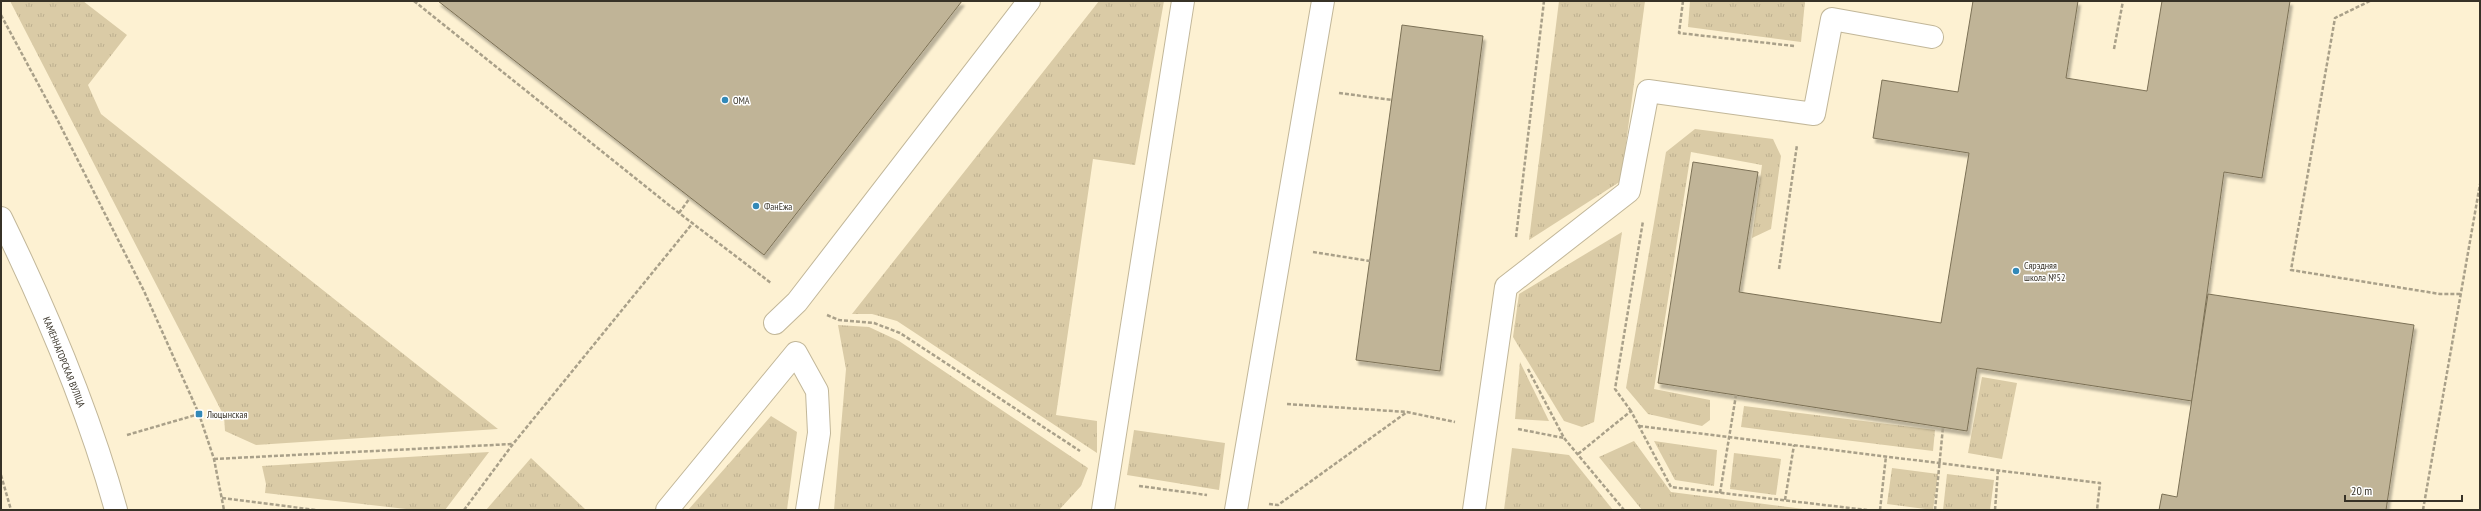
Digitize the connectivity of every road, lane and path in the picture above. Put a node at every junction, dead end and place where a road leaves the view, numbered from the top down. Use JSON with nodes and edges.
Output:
{"nodes":[{"id":1,"x":414,"y":1,"type":"edge"},
{"id":2,"x":1030,"y":1,"type":"edge"},
{"id":3,"x":1183,"y":1,"type":"edge"},
{"id":4,"x":1323,"y":1,"type":"edge"},
{"id":5,"x":1683,"y":1,"type":"edge"},
{"id":6,"x":2123,"y":1,"type":"edge"},
{"id":7,"x":2370,"y":1,"type":"edge"},
{"id":8,"x":1,"y":15,"type":"edge"},
{"id":9,"x":1932,"y":37,"type":"dead end"},
{"id":10,"x":1797,"y":46,"type":"dead end"},
{"id":11,"x":2114,"y":49,"type":"dead end"},
{"id":12,"x":1335,"y":93,"type":"dead end"},
{"id":13,"x":1392,"y":100,"type":"dead end"},
{"id":14,"x":1798,"y":142,"type":"dead end"},
{"id":15,"x":2480,"y":184,"type":"edge"},
{"id":16,"x":690,"y":198,"type":"dead end"},
{"id":17,"x":679,"y":214,"type":"junction"},
{"id":18,"x":1,"y":218,"type":"edge"},
{"id":19,"x":1643,"y":219,"type":"dead end"},
{"id":20,"x":692,"y":224,"type":"junction"},
{"id":21,"x":1307,"y":251,"type":"dead end"},
{"id":22,"x":1370,"y":261,"type":"dead end"},
{"id":23,"x":1779,"y":269,"type":"dead end"},
{"id":24,"x":2461,"y":294,"type":"junction"},
{"id":25,"x":797,"y":302,"type":"junction"},
{"id":26,"x":775,"y":323,"type":"dead end"},
{"id":27,"x":1526,"y":366,"type":"dead end"},
{"id":28,"x":1736,"y":395,"type":"dead end"},
{"id":29,"x":1279,"y":403,"type":"dead end"},
{"id":30,"x":1631,"y":411,"type":"junction"},
{"id":31,"x":199,"y":414,"type":"junction"},
{"id":32,"x":1460,"y":423,"type":"dead end"},
{"id":33,"x":1639,"y":426,"type":"junction"},
{"id":34,"x":1943,"y":427,"type":"dead end"},
{"id":35,"x":1514,"y":428,"type":"dead end"},
{"id":36,"x":1729,"y":437,"type":"junction"},
{"id":37,"x":1564,"y":438,"type":"junction"},
{"id":38,"x":96,"y":444,"type":"junction"},
{"id":39,"x":513,"y":444,"type":"junction"},
{"id":40,"x":1794,"y":445,"type":"junction"},
{"id":41,"x":1084,"y":454,"type":"dead end"},
{"id":42,"x":1578,"y":454,"type":"junction"},
{"id":43,"x":1886,"y":456,"type":"junction"},
{"id":44,"x":214,"y":459,"type":"junction"},
{"id":45,"x":1941,"y":463,"type":"junction"},
{"id":46,"x":1998,"y":470,"type":"junction"},
{"id":47,"x":1,"y":475,"type":"edge"},
{"id":48,"x":1720,"y":493,"type":"junction"},
{"id":49,"x":222,"y":498,"type":"junction"},
{"id":50,"x":1785,"y":500,"type":"junction"},
{"id":51,"x":11,"y":510,"type":"edge"},
{"id":52,"x":116,"y":510,"type":"edge"},
{"id":53,"x":224,"y":510,"type":"edge"},
{"id":54,"x":316,"y":510,"type":"edge"},
{"id":55,"x":464,"y":510,"type":"edge"},
{"id":56,"x":667,"y":510,"type":"edge"},
{"id":57,"x":807,"y":510,"type":"edge"},
{"id":58,"x":1103,"y":510,"type":"edge"},
{"id":59,"x":1236,"y":510,"type":"edge"},
{"id":60,"x":1474,"y":510,"type":"edge"},
{"id":61,"x":1624,"y":510,"type":"edge"},
{"id":62,"x":1866,"y":510,"type":"edge"},
{"id":63,"x":1880,"y":510,"type":"edge"},
{"id":64,"x":1935,"y":510,"type":"edge"},
{"id":65,"x":1995,"y":510,"type":"edge"},
{"id":66,"x":2097,"y":510,"type":"edge"},
{"id":67,"x":2423,"y":510,"type":"edge"}],
"edges":[{"from":1,"to":17,"type":"path"},
{"from":2,"to":25,"type":"main road"},
{"from":3,"to":58,"type":"main road"},
{"from":4,"to":59,"type":"main road"},
{"from":5,"to":10,"type":"path"},
{"from":6,"to":11,"type":"path"},
{"from":7,"to":24,"type":"path"},
{"from":8,"to":31,"type":"path"},
{"from":9,"to":60,"type":"main road"},
{"from":12,"to":13,"type":"path"},
{"from":14,"to":23,"type":"path"},
{"from":15,"to":24,"type":"path"},
{"from":16,"to":17,"type":"path"},
{"from":17,"to":20,"type":"path"},
{"from":18,"to":38,"type":"main road","name":"КАМЕННАГОРСКАЯ ВУЛІЦА"},
{"from":19,"to":30,"type":"path"},
{"from":20,"to":25,"type":"path"},
{"from":20,"to":39,"type":"path"},
{"from":21,"to":22,"type":"path"},
{"from":24,"to":67,"type":"path"},
{"from":25,"to":26,"type":"main road"},
{"from":25,"to":41,"type":"path"},
{"from":27,"to":37,"type":"path"},
{"from":28,"to":36,"type":"path"},
{"from":29,"to":32,"type":"path"},
{"from":30,"to":33,"type":"path"},
{"from":30,"to":42,"type":"path"},
{"from":31,"to":38,"type":"path"},
{"from":31,"to":44,"type":"path"},
{"from":33,"to":36,"type":"path"},
{"from":33,"to":48,"type":"path"},
{"from":34,"to":45,"type":"path"},
{"from":35,"to":37,"type":"path"},
{"from":36,"to":40,"type":"path"},
{"from":36,"to":48,"type":"path"},
{"from":37,"to":42,"type":"path"},
{"from":38,"to":52,"type":"main road","name":"КАМЕННАГОРСКАЯ ВУЛІЦА"},
{"from":39,"to":44,"type":"path"},
{"from":39,"to":55,"type":"path"},
{"from":40,"to":43,"type":"path"},
{"from":40,"to":50,"type":"path"},
{"from":42,"to":61,"type":"path"},
{"from":43,"to":45,"type":"path"},
{"from":43,"to":63,"type":"path"},
{"from":44,"to":49,"type":"path"},
{"from":45,"to":46,"type":"path"},
{"from":45,"to":64,"type":"path"},
{"from":46,"to":65,"type":"path"},
{"from":46,"to":66,"type":"path"},
{"from":47,"to":51,"type":"path"},
{"from":48,"to":50,"type":"path"},
{"from":49,"to":53,"type":"path"},
{"from":49,"to":54,"type":"path"},
{"from":50,"to":62,"type":"path"},
{"from":56,"to":57,"type":"main road"}]}
